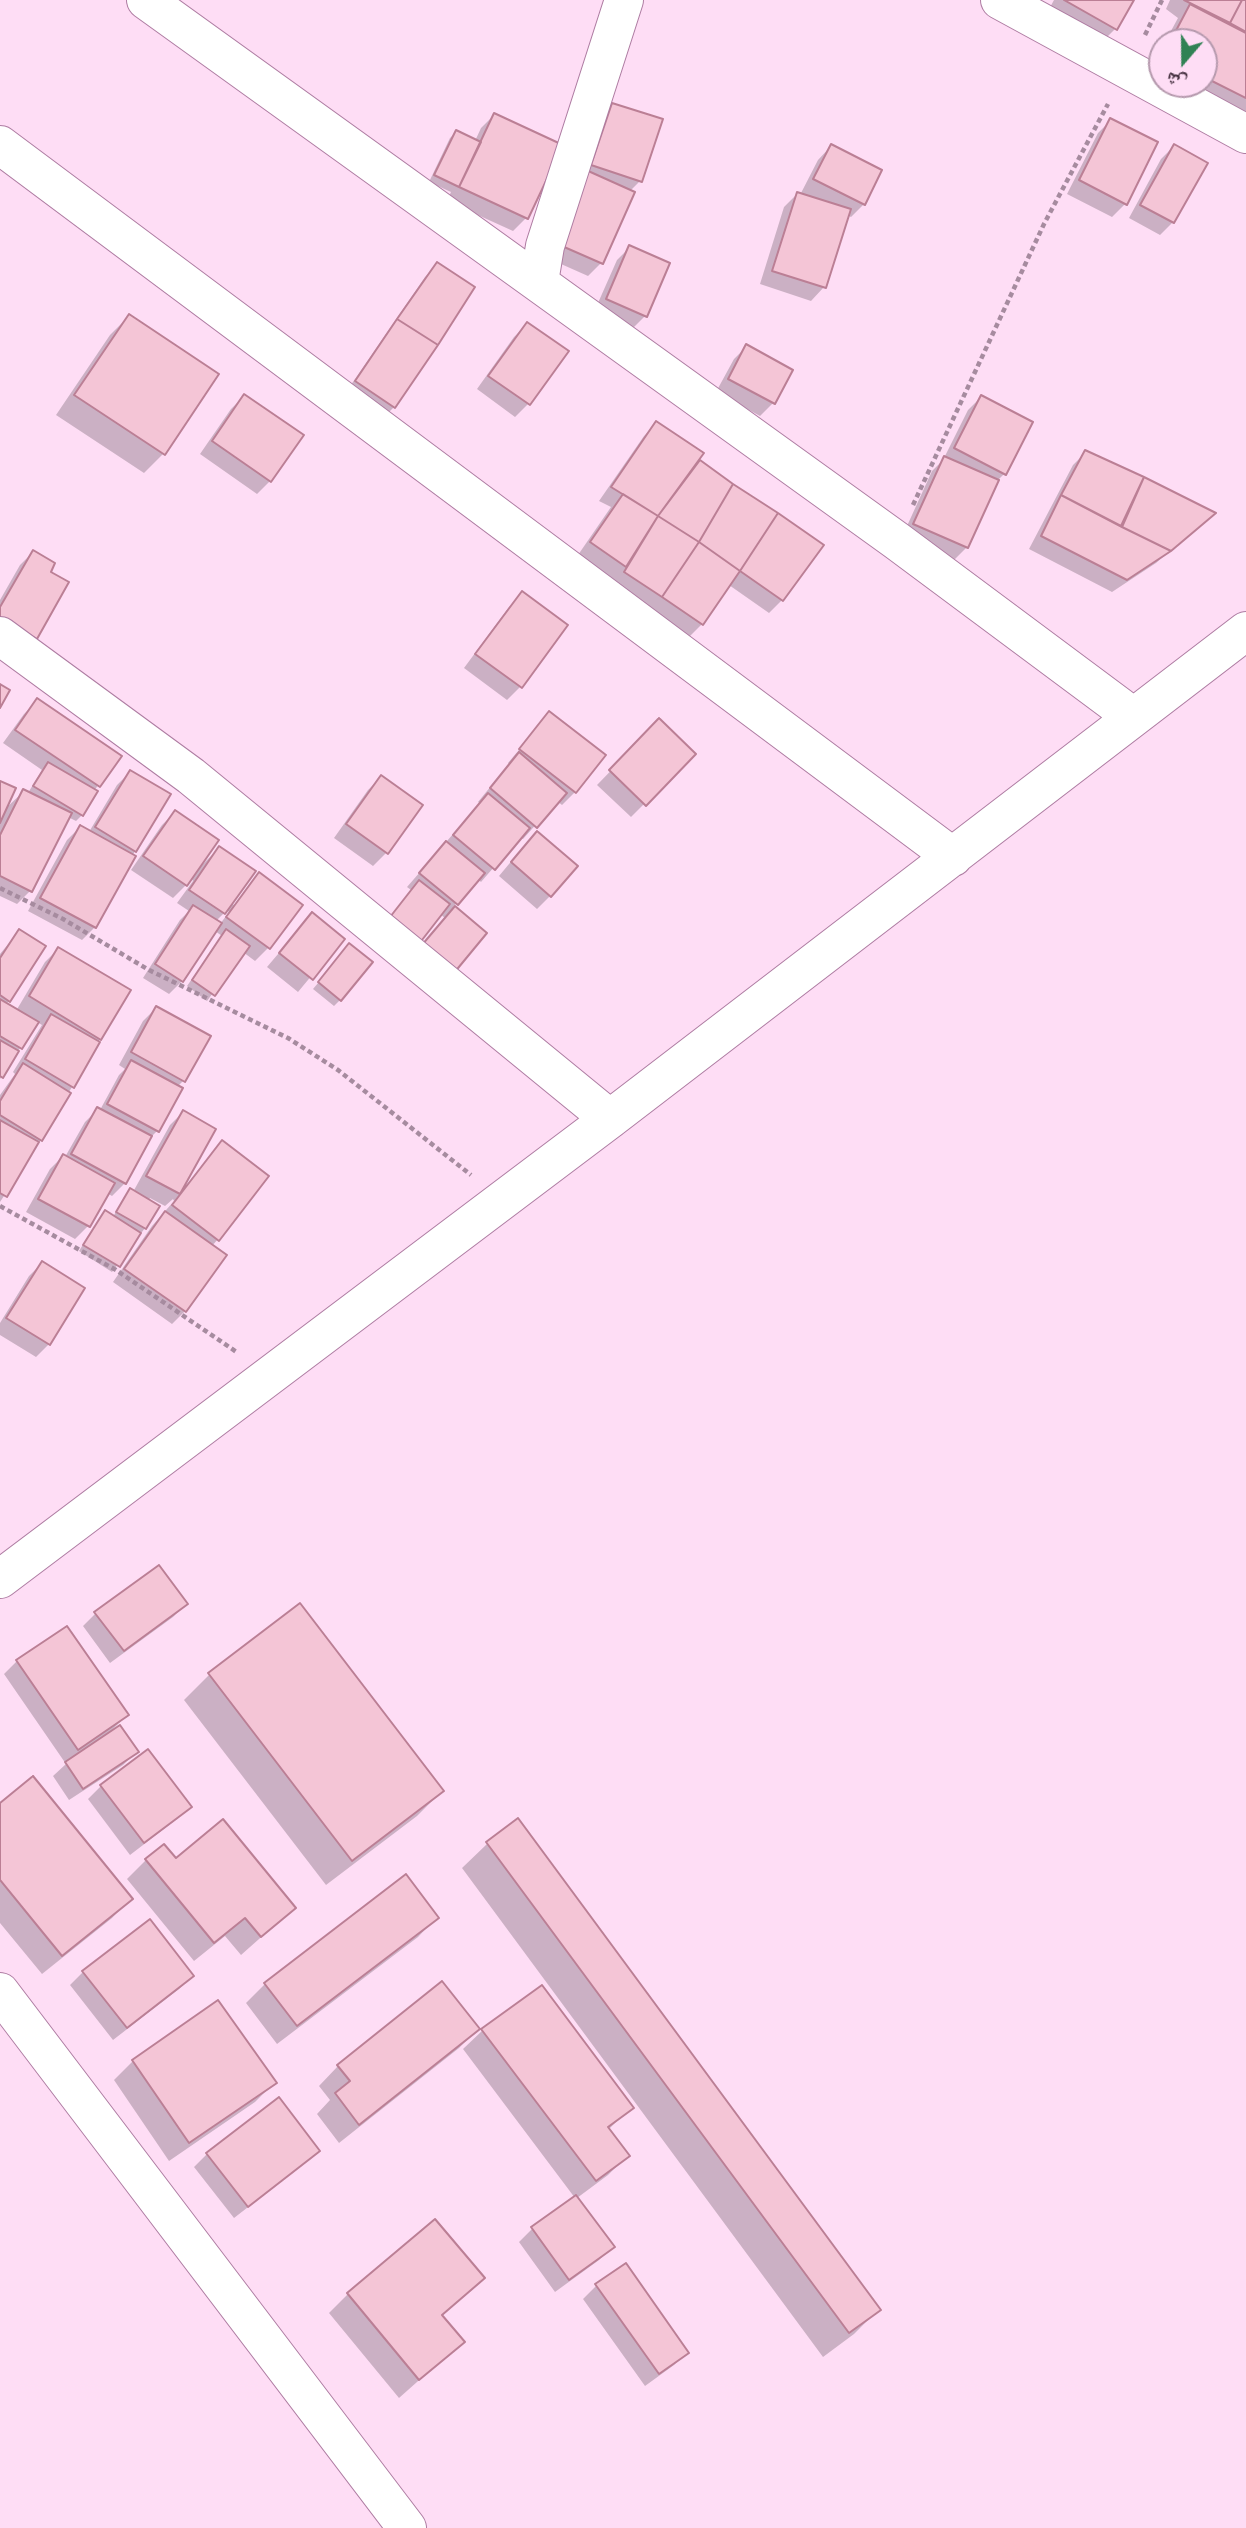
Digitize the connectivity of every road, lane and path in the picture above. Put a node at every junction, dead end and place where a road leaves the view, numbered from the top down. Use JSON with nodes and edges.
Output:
{"nodes":[{"id":1,"x":146,"y":0,"type":"edge"},
{"id":2,"x":624,"y":0,"type":"edge"},
{"id":3,"x":1000,"y":0,"type":"edge"},
{"id":4,"x":1163,"y":0,"type":"edge"},
{"id":5,"x":1128,"y":68,"type":"junction"},
{"id":6,"x":1246,"y":134,"type":"edge"},
{"id":7,"x":0,"y":145,"type":"edge"},
{"id":8,"x":539,"y":282,"type":"junction"},
{"id":9,"x":897,"y":541,"type":"junction"},
{"id":10,"x":1246,"y":631,"type":"edge"},
{"id":11,"x":0,"y":636,"type":"edge"},
{"id":12,"x":1132,"y":716,"type":"junction"},
{"id":13,"x":953,"y":857,"type":"junction"},
{"id":14,"x":0,"y":888,"type":"edge"},
{"id":15,"x":610,"y":1119,"type":"junction"},
{"id":16,"x":502,"y":1200,"type":"junction"},
{"id":17,"x":0,"y":1206,"type":"edge"},
{"id":18,"x":270,"y":1375,"type":"junction"},
{"id":19,"x":0,"y":1579,"type":"edge"},
{"id":20,"x":0,"y":1992,"type":"edge"},
{"id":21,"x":407,"y":2528,"type":"edge"}],
"edges":[{"from":1,"to":8,"type":"street"},
{"from":2,"to":8,"type":"street"},
{"from":3,"to":5,"type":"street"},
{"from":4,"to":5,"type":"path"},
{"from":5,"to":6,"type":"street"},
{"from":5,"to":9,"type":"path"},
{"from":7,"to":13,"type":"street"},
{"from":8,"to":9,"type":"street"},
{"from":9,"to":12,"type":"street"},
{"from":10,"to":12,"type":"street"},
{"from":11,"to":15,"type":"street"},
{"from":12,"to":13,"type":"street"},
{"from":13,"to":15,"type":"street"},
{"from":14,"to":16,"type":"path"},
{"from":15,"to":16,"type":"street"},
{"from":16,"to":18,"type":"street"},
{"from":17,"to":18,"type":"path"},
{"from":18,"to":19,"type":"street"},
{"from":20,"to":21,"type":"street"}]}
